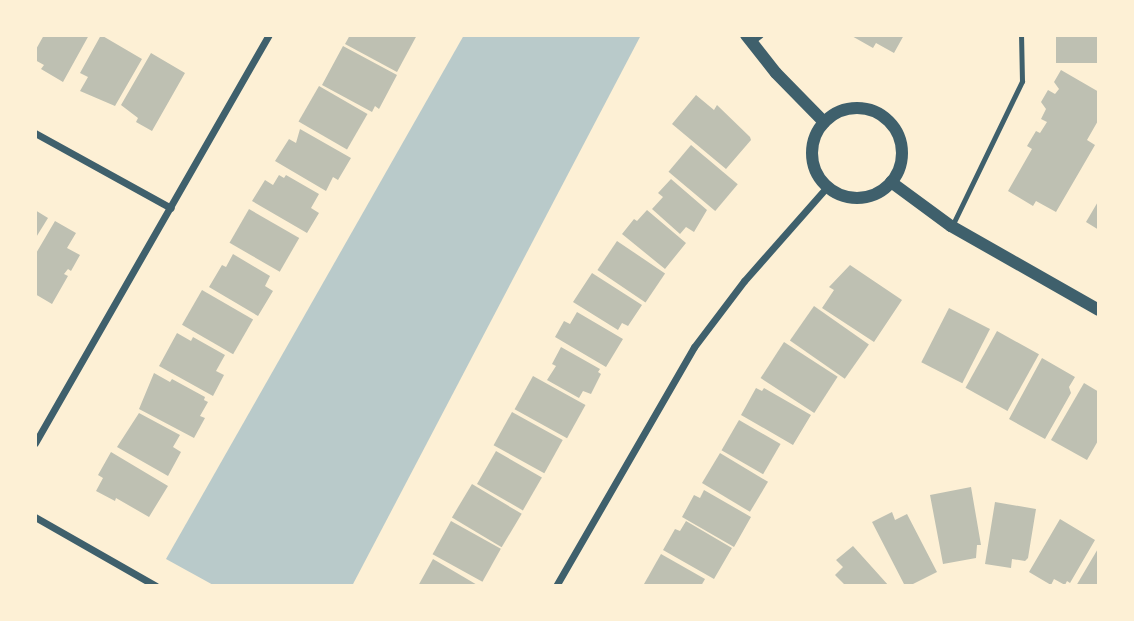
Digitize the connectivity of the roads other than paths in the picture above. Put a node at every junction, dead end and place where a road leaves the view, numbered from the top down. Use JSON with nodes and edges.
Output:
{"nodes":[{"id":1,"x":270,"y":35,"type":"edge"},
{"id":2,"x":1021,"y":35,"type":"edge"},
{"id":3,"x":753,"y":37,"type":"edge"},
{"id":4,"x":824,"y":122,"type":"junction"},
{"id":5,"x":35,"y":133,"type":"edge"},
{"id":6,"x":891,"y":182,"type":"junction"},
{"id":7,"x":827,"y":187,"type":"junction"},
{"id":8,"x":171,"y":208,"type":"junction"},
{"id":9,"x":951,"y":226,"type":"junction"},
{"id":10,"x":1099,"y":310,"type":"edge"},
{"id":11,"x":35,"y":443,"type":"edge"},
{"id":12,"x":35,"y":517,"type":"edge"},
{"id":13,"x":156,"y":586,"type":"edge"},
{"id":14,"x":556,"y":586,"type":"edge"}],
"edges":[{"from":1,"to":8,"type":"street"},
{"from":2,"to":9,"type":"lane"},
{"from":3,"to":4,"type":"street"},
{"from":4,"to":6,"type":"street"},
{"from":4,"to":7,"type":"street"},
{"from":5,"to":8,"type":"street"},
{"from":6,"to":7,"type":"street"},
{"from":6,"to":9,"type":"street"},
{"from":7,"to":14,"type":"street"},
{"from":8,"to":11,"type":"street"},
{"from":9,"to":10,"type":"street"},
{"from":12,"to":13,"type":"street"}]}
